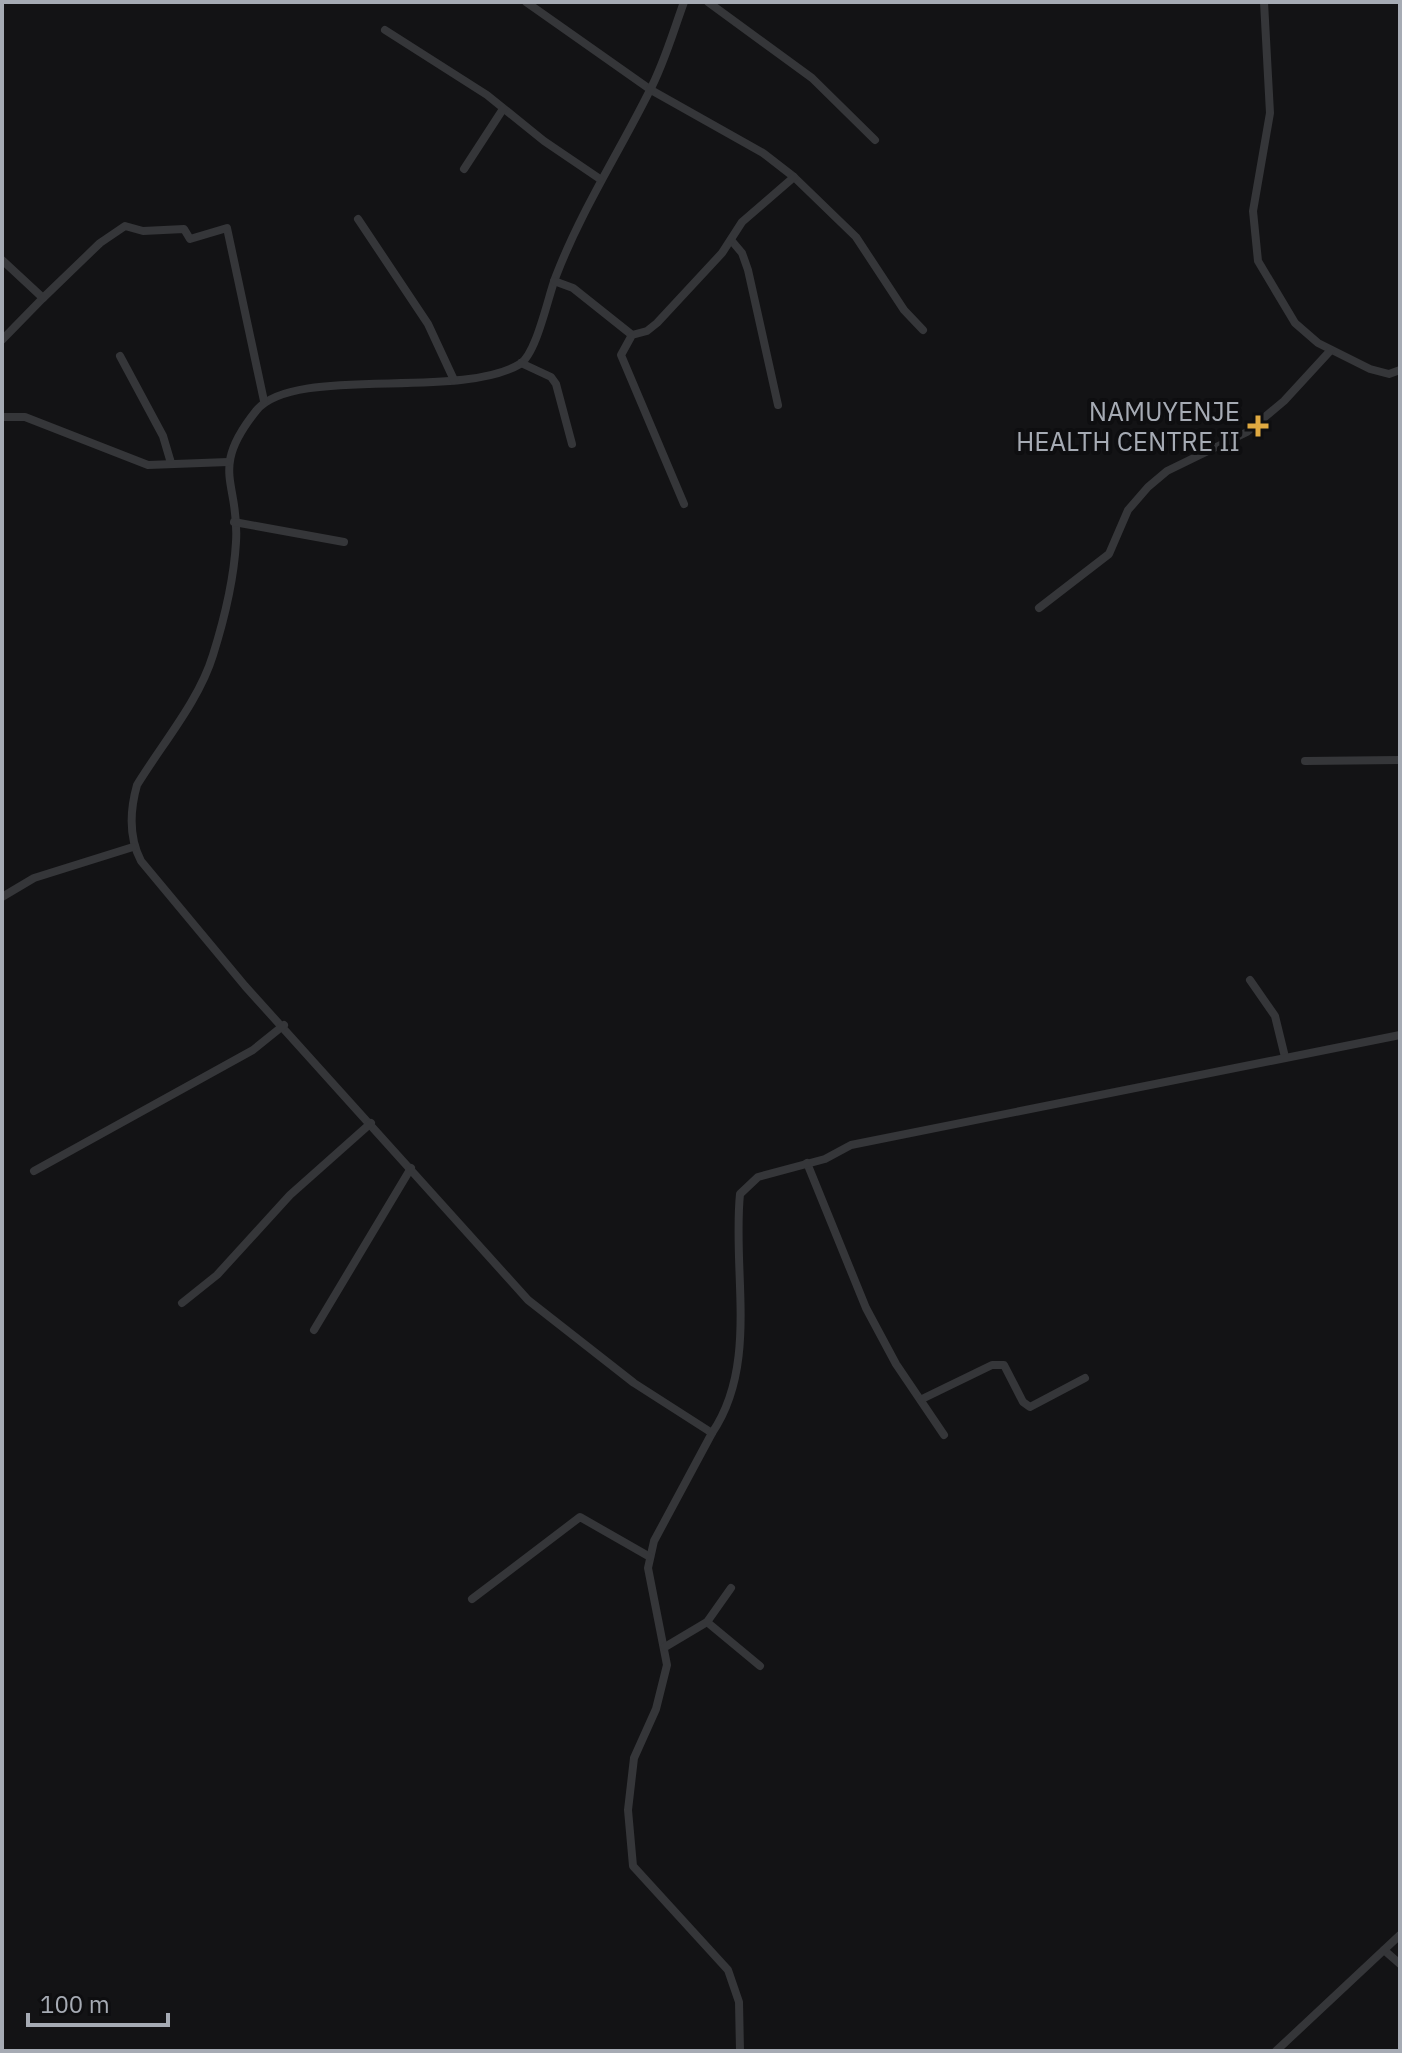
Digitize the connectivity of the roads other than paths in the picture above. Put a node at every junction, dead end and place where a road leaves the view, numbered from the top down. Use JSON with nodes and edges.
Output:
{"nodes":[{"id":1,"x":526,"y":2,"type":"edge"},
{"id":2,"x":684,"y":2,"type":"edge"},
{"id":3,"x":708,"y":2,"type":"edge"},
{"id":4,"x":1264,"y":2,"type":"edge"},
{"id":5,"x":385,"y":30,"type":"dead end"},
{"id":6,"x":651,"y":90,"type":"junction"},
{"id":7,"x":503,"y":109,"type":"junction"},
{"id":8,"x":875,"y":140,"type":"dead end"},
{"id":9,"x":464,"y":169,"type":"dead end"},
{"id":10,"x":794,"y":177,"type":"junction"},
{"id":11,"x":600,"y":179,"type":"junction"},
{"id":12,"x":358,"y":219,"type":"dead end"},
{"id":13,"x":731,"y":240,"type":"junction"},
{"id":14,"x":2,"y":260,"type":"edge"},
{"id":15,"x":554,"y":281,"type":"junction"},
{"id":16,"x":43,"y":298,"type":"junction"},
{"id":17,"x":923,"y":330,"type":"dead end"},
{"id":18,"x":632,"y":335,"type":"junction"},
{"id":19,"x":2,"y":340,"type":"edge"},
{"id":20,"x":1330,"y":351,"type":"junction"},
{"id":21,"x":120,"y":356,"type":"dead end"},
{"id":22,"x":521,"y":363,"type":"junction"},
{"id":23,"x":1400,"y":370,"type":"edge"},
{"id":24,"x":454,"y":380,"type":"junction"},
{"id":25,"x":264,"y":401,"type":"junction"},
{"id":26,"x":778,"y":405,"type":"dead end"},
{"id":27,"x":2,"y":417,"type":"edge"},
{"id":28,"x":572,"y":444,"type":"dead end"},
{"id":29,"x":228,"y":462,"type":"junction"},
{"id":30,"x":171,"y":463,"type":"junction"},
{"id":31,"x":684,"y":504,"type":"dead end"},
{"id":32,"x":234,"y":522,"type":"junction"},
{"id":33,"x":344,"y":542,"type":"dead end"},
{"id":34,"x":1039,"y":608,"type":"dead end"},
{"id":35,"x":1400,"y":760,"type":"edge"},
{"id":36,"x":1305,"y":761,"type":"dead end"},
{"id":37,"x":133,"y":847,"type":"junction"},
{"id":38,"x":2,"y":897,"type":"edge"},
{"id":39,"x":1250,"y":980,"type":"dead end"},
{"id":40,"x":284,"y":1025,"type":"junction"},
{"id":41,"x":1400,"y":1035,"type":"edge"},
{"id":42,"x":1285,"y":1057,"type":"junction"},
{"id":43,"x":371,"y":1123,"type":"junction"},
{"id":44,"x":807,"y":1163,"type":"junction"},
{"id":45,"x":411,"y":1168,"type":"junction"},
{"id":46,"x":34,"y":1171,"type":"dead end"},
{"id":47,"x":182,"y":1303,"type":"dead end"},
{"id":48,"x":314,"y":1330,"type":"dead end"},
{"id":49,"x":1085,"y":1378,"type":"dead end"},
{"id":50,"x":922,"y":1399,"type":"junction"},
{"id":51,"x":712,"y":1433,"type":"junction"},
{"id":52,"x":944,"y":1435,"type":"dead end"},
{"id":53,"x":650,"y":1557,"type":"junction"},
{"id":54,"x":731,"y":1588,"type":"dead end"},
{"id":55,"x":472,"y":1599,"type":"dead end"},
{"id":56,"x":707,"y":1622,"type":"junction"},
{"id":57,"x":665,"y":1647,"type":"junction"},
{"id":58,"x":760,"y":1666,"type":"dead end"},
{"id":59,"x":1400,"y":1935,"type":"edge"},
{"id":60,"x":1384,"y":1950,"type":"junction"},
{"id":61,"x":1400,"y":1964,"type":"edge"},
{"id":62,"x":740,"y":2051,"type":"edge"},
{"id":63,"x":1276,"y":2051,"type":"edge"}],
"edges":[{"from":1,"to":6,"type":"street"},
{"from":2,"to":6,"type":"street"},
{"from":3,"to":8,"type":"street"},
{"from":4,"to":20,"type":"street"},
{"from":5,"to":7,"type":"street"},
{"from":6,"to":10,"type":"street"},
{"from":6,"to":11,"type":"street"},
{"from":7,"to":9,"type":"street"},
{"from":7,"to":11,"type":"street"},
{"from":10,"to":13,"type":"street"},
{"from":10,"to":17,"type":"street"},
{"from":11,"to":15,"type":"street"},
{"from":12,"to":24,"type":"street"},
{"from":13,"to":18,"type":"street"},
{"from":13,"to":26,"type":"street"},
{"from":14,"to":16,"type":"street"},
{"from":15,"to":18,"type":"street"},
{"from":15,"to":22,"type":"street"},
{"from":16,"to":19,"type":"street"},
{"from":16,"to":25,"type":"street"},
{"from":18,"to":31,"type":"street"},
{"from":20,"to":23,"type":"street"},
{"from":20,"to":34,"type":"street"},
{"from":21,"to":30,"type":"street"},
{"from":22,"to":24,"type":"street"},
{"from":22,"to":28,"type":"street"},
{"from":24,"to":25,"type":"street"},
{"from":25,"to":29,"type":"street"},
{"from":27,"to":30,"type":"street"},
{"from":29,"to":30,"type":"street"},
{"from":29,"to":32,"type":"street"},
{"from":32,"to":33,"type":"street"},
{"from":32,"to":37,"type":"street"},
{"from":35,"to":36,"type":"street"},
{"from":37,"to":38,"type":"street"},
{"from":37,"to":40,"type":"street"},
{"from":39,"to":42,"type":"street"},
{"from":40,"to":43,"type":"street"},
{"from":40,"to":46,"type":"street"},
{"from":41,"to":42,"type":"street"},
{"from":42,"to":44,"type":"street"},
{"from":43,"to":45,"type":"street"},
{"from":43,"to":47,"type":"street"},
{"from":44,"to":50,"type":"street"},
{"from":44,"to":51,"type":"street"},
{"from":45,"to":48,"type":"street"},
{"from":45,"to":51,"type":"street"},
{"from":49,"to":50,"type":"street"},
{"from":50,"to":52,"type":"street"},
{"from":51,"to":53,"type":"street"},
{"from":53,"to":55,"type":"street"},
{"from":53,"to":57,"type":"street"},
{"from":54,"to":56,"type":"street"},
{"from":56,"to":57,"type":"street"},
{"from":56,"to":58,"type":"street"},
{"from":57,"to":62,"type":"street"},
{"from":59,"to":60,"type":"street"},
{"from":60,"to":61,"type":"street"},
{"from":60,"to":63,"type":"street"}]}
